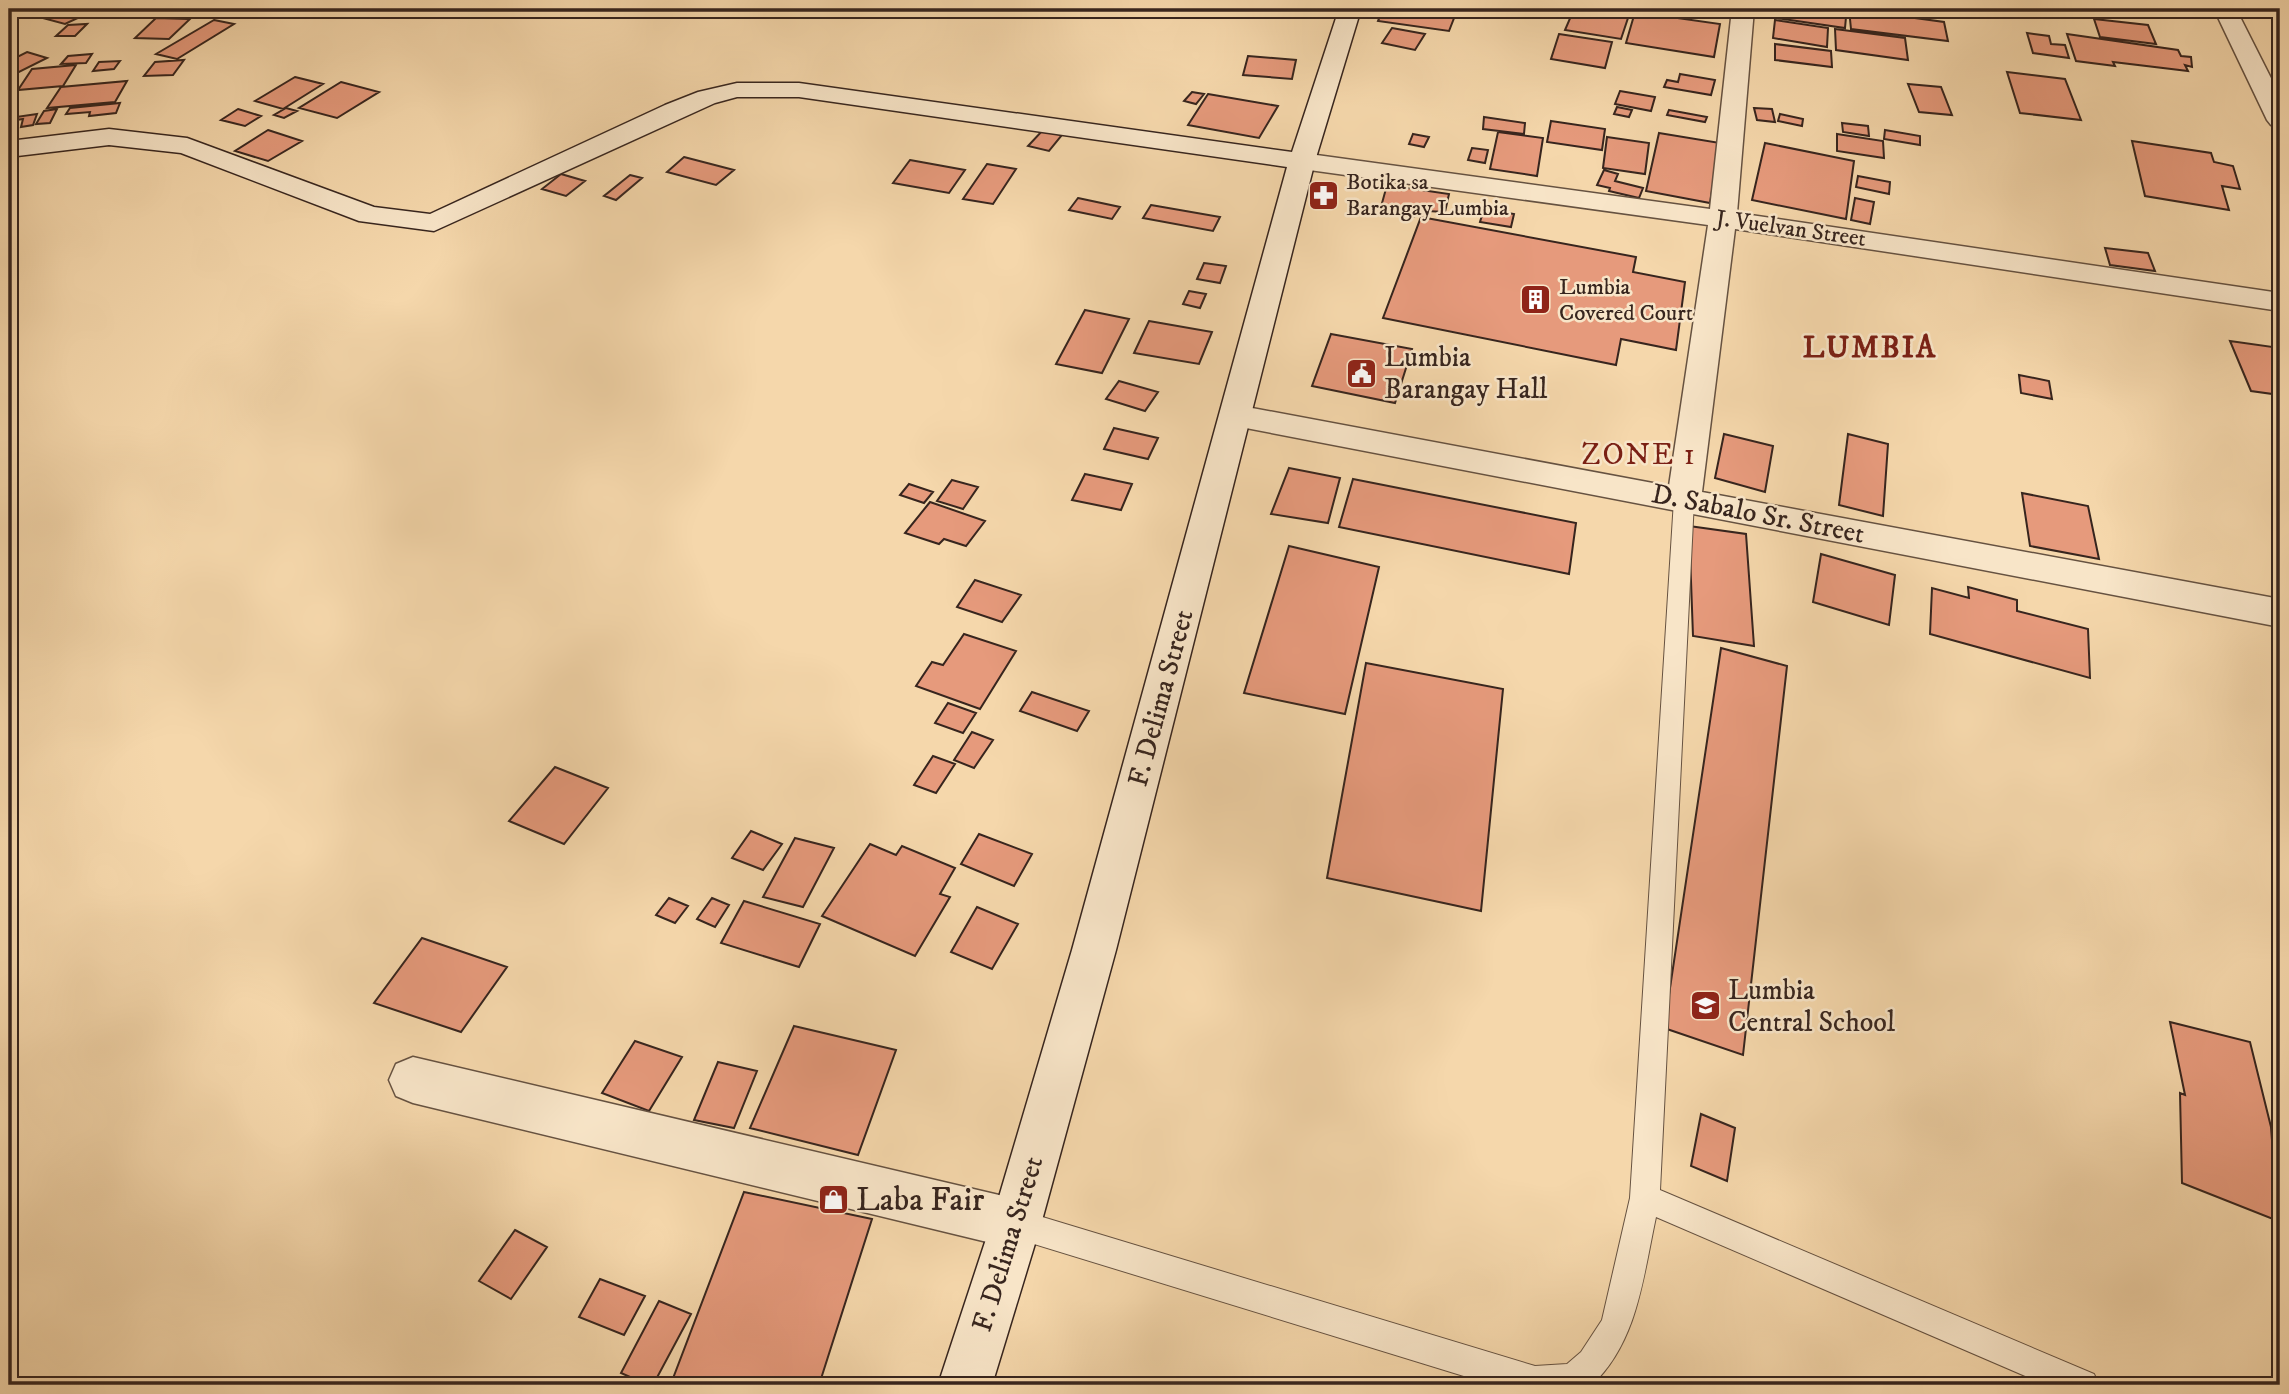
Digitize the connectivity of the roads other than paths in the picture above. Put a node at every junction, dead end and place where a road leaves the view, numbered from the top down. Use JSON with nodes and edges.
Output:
{"nodes":[{"id":1,"x":1350,"y":9,"type":"edge"},
{"id":2,"x":1743,"y":9,"type":"edge"},
{"id":3,"x":2225,"y":9,"type":"edge"},
{"id":4,"x":2280,"y":120,"type":"edge"},
{"id":5,"x":9,"y":149,"type":"edge"},
{"id":6,"x":1302,"y":161,"type":"junction"},
{"id":7,"x":1723,"y":219,"type":"junction"},
{"id":8,"x":2280,"y":302,"type":"edge"},
{"id":9,"x":1236,"y":416,"type":"junction"},
{"id":10,"x":1684,"y":500,"type":"junction"},
{"id":11,"x":2280,"y":613,"type":"edge"},
{"id":12,"x":413,"y":1080,"type":"dead end"},
{"id":13,"x":1644,"y":1198,"type":"junction"},
{"id":14,"x":1016,"y":1224,"type":"junction"},
{"id":15,"x":965,"y":1385,"type":"edge"},
{"id":16,"x":2083,"y":1385,"type":"edge"}],
"edges":[{"from":1,"to":6,"type":"street","name":"F. Delima Street"},
{"from":2,"to":7,"type":"street"},
{"from":3,"to":4,"type":"street"},
{"from":5,"to":6,"type":"street","name":"J. Vuelvan Street"},
{"from":6,"to":7,"type":"street","name":"J. Vuelvan Street"},
{"from":6,"to":9,"type":"street","name":"F. Delima Street"},
{"from":7,"to":8,"type":"street","name":"J. Vuelvan Street"},
{"from":7,"to":10,"type":"street"},
{"from":9,"to":10,"type":"street","name":"D. Sabalo Sr. Street"},
{"from":9,"to":14,"type":"street","name":"F. Delima Street"},
{"from":10,"to":11,"type":"street","name":"D. Sabalo Sr. Street"},
{"from":10,"to":13,"type":"lane"},
{"from":12,"to":14,"type":"street"},
{"from":13,"to":14,"type":"lane"},
{"from":13,"to":16,"type":"lane"},
{"from":14,"to":15,"type":"street","name":"F. Delima Street"}]}
